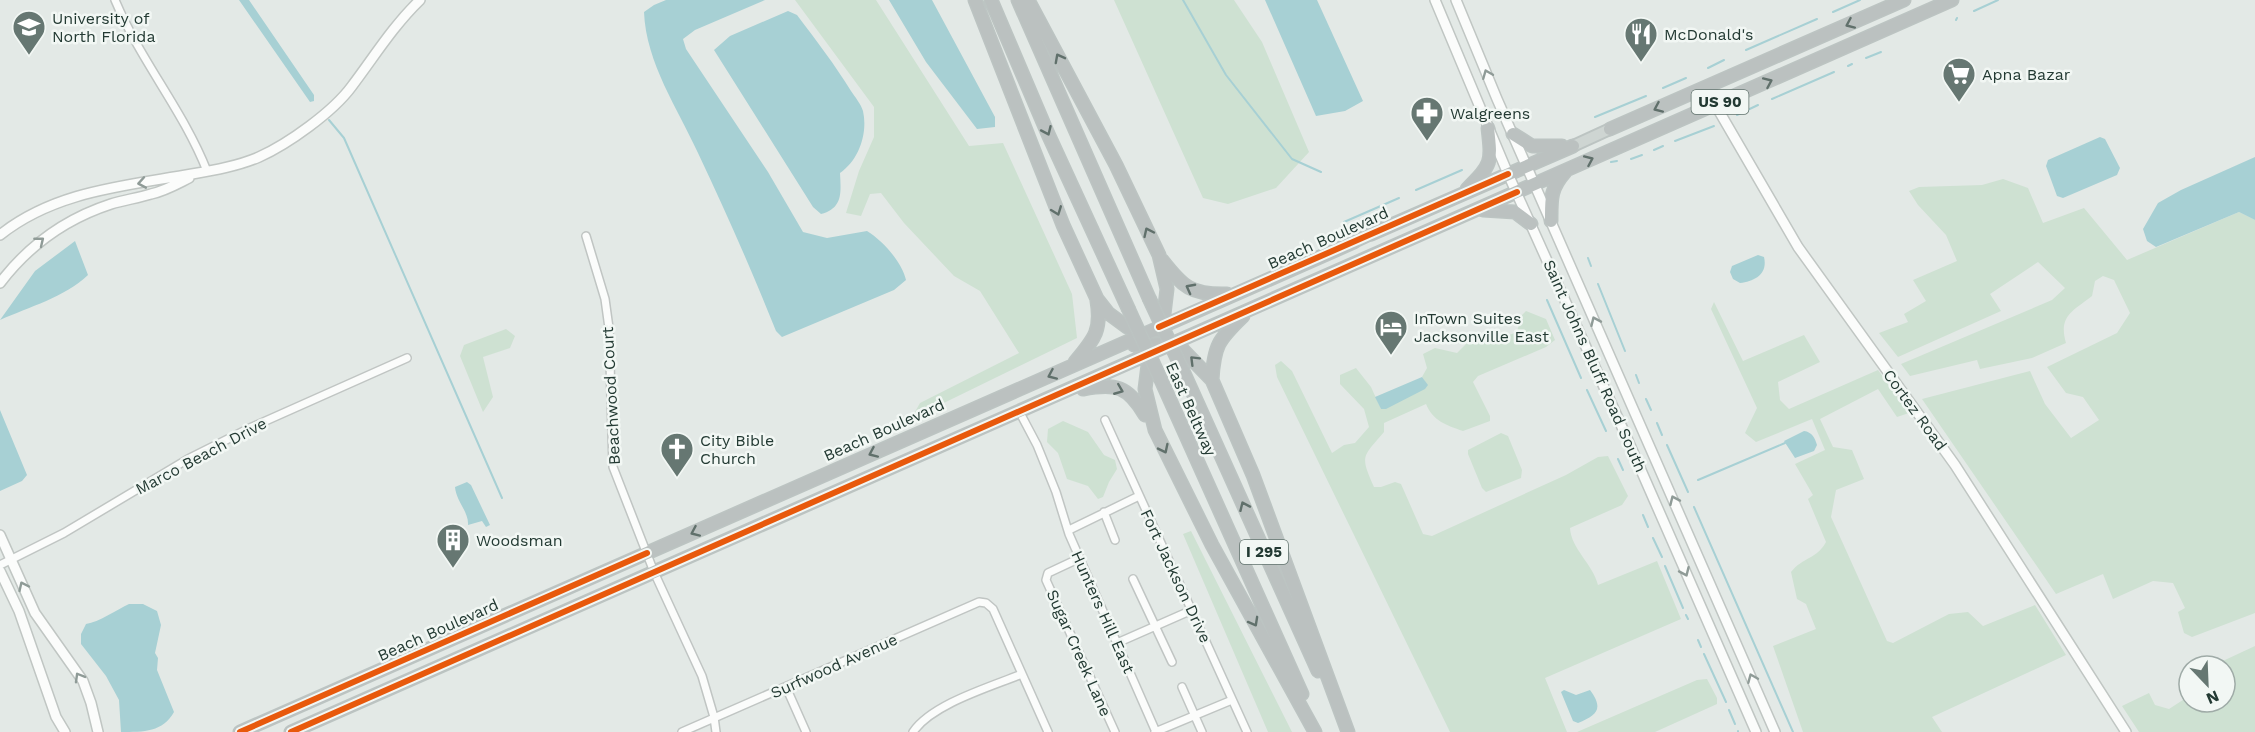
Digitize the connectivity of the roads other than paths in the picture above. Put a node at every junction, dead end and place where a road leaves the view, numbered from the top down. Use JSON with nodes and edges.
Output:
{"nodes":[{"id":1,"x":115,"y":0,"type":"edge"},
{"id":2,"x":420,"y":0,"type":"edge"},
{"id":3,"x":975,"y":0,"type":"edge"},
{"id":4,"x":991,"y":0,"type":"edge"},
{"id":5,"x":1018,"y":0,"type":"edge"},
{"id":6,"x":1028,"y":0,"type":"edge"},
{"id":7,"x":1435,"y":0,"type":"edge"},
{"id":8,"x":1456,"y":0,"type":"edge"},
{"id":9,"x":1904,"y":0,"type":"edge"},
{"id":10,"x":1952,"y":0,"type":"edge"},
{"id":11,"x":1705,"y":87,"type":"junction"},
{"id":12,"x":1715,"y":104,"type":"junction"},
{"id":13,"x":1488,"y":128,"type":"junction"},
{"id":14,"x":1610,"y":129,"type":"joint"},
{"id":15,"x":1514,"y":134,"type":"junction"},
{"id":16,"x":1573,"y":146,"type":"junction"},
{"id":17,"x":1528,"y":166,"type":"junction"},
{"id":18,"x":1569,"y":169,"type":"junction"},
{"id":19,"x":203,"y":172,"type":"junction"},
{"id":20,"x":1508,"y":174,"type":"junction"},
{"id":21,"x":1536,"y":183,"type":"junction"},
{"id":22,"x":1517,"y":192,"type":"junction"},
{"id":23,"x":1462,"y":194,"type":"junction"},
{"id":24,"x":1476,"y":210,"type":"junction"},
{"id":25,"x":1551,"y":221,"type":"junction"},
{"id":26,"x":1531,"y":224,"type":"junction"},
{"id":27,"x":1371,"y":234,"type":"joint"},
{"id":28,"x":0,"y":235,"type":"edge"},
{"id":29,"x":585,"y":236,"type":"dead end"},
{"id":30,"x":1354,"y":242,"type":"joint"},
{"id":31,"x":1159,"y":255,"type":"junction"},
{"id":32,"x":0,"y":283,"type":"edge"},
{"id":33,"x":1234,"y":294,"type":"junction"},
{"id":34,"x":1097,"y":299,"type":"junction"},
{"id":35,"x":1249,"y":310,"type":"junction"},
{"id":36,"x":1156,"y":340,"type":"junction"},
{"id":37,"x":407,"y":358,"type":"dead end"},
{"id":38,"x":1073,"y":365,"type":"junction"},
{"id":39,"x":1212,"y":380,"type":"junction"},
{"id":40,"x":1064,"y":392,"type":"junction"},
{"id":41,"x":1019,"y":411,"type":"junction"},
{"id":42,"x":1105,"y":420,"type":"dead end"},
{"id":43,"x":1155,"y":430,"type":"junction"},
{"id":44,"x":1139,"y":496,"type":"junction"},
{"id":45,"x":1104,"y":512,"type":"junction"},
{"id":46,"x":1069,"y":530,"type":"junction"},
{"id":47,"x":0,"y":535,"type":"edge"},
{"id":48,"x":1115,"y":540,"type":"dead end"},
{"id":49,"x":647,"y":553,"type":"junction"},
{"id":50,"x":1080,"y":558,"type":"junction"},
{"id":51,"x":11,"y":560,"type":"junction"},
{"id":52,"x":0,"y":565,"type":"edge"},
{"id":53,"x":0,"y":571,"type":"edge"},
{"id":54,"x":654,"y":572,"type":"junction"},
{"id":55,"x":1133,"y":579,"type":"dead end"},
{"id":56,"x":1192,"y":610,"type":"junction"},
{"id":57,"x":1155,"y":626,"type":"junction"},
{"id":58,"x":1117,"y":642,"type":"junction"},
{"id":59,"x":1172,"y":662,"type":"dead end"},
{"id":60,"x":1022,"y":674,"type":"junction"},
{"id":61,"x":786,"y":687,"type":"junction"},
{"id":62,"x":1182,"y":687,"type":"dead end"},
{"id":63,"x":1232,"y":700,"type":"junction"},
{"id":64,"x":1195,"y":716,"type":"junction"},
{"id":65,"x":714,"y":717,"type":"junction"},
{"id":66,"x":65,"y":732,"type":"edge"},
{"id":67,"x":98,"y":732,"type":"edge"},
{"id":68,"x":240,"y":732,"type":"edge"},
{"id":69,"x":291,"y":732,"type":"edge"},
{"id":70,"x":682,"y":732,"type":"edge"},
{"id":71,"x":716,"y":732,"type":"edge"},
{"id":72,"x":806,"y":732,"type":"edge"},
{"id":73,"x":913,"y":732,"type":"edge"},
{"id":74,"x":1048,"y":732,"type":"edge"},
{"id":75,"x":1114,"y":732,"type":"edge"},
{"id":76,"x":1156,"y":732,"type":"edge"},
{"id":77,"x":1202,"y":732,"type":"edge"},
{"id":78,"x":1247,"y":732,"type":"edge"},
{"id":79,"x":1317,"y":732,"type":"edge"},
{"id":80,"x":1347,"y":732,"type":"edge"},
{"id":81,"x":1756,"y":732,"type":"edge"},
{"id":82,"x":1775,"y":732,"type":"edge"},
{"id":83,"x":2126,"y":732,"type":"edge"}],
"edges":[{"from":1,"to":19,"type":"street"},
{"from":2,"to":19,"type":"street"},
{"from":3,"to":34,"type":"highway","one_way":true},
{"from":4,"to":79,"type":"highway","name":"East Beltway","number":"I 295","one_way":true,"bridge":true},
{"from":80,"to":5,"type":"highway","name":"East Beltway","number":"I 295","one_way":true,"bridge":true},
{"from":31,"to":6,"type":"highway","one_way":true},
{"from":7,"to":13,"type":"street","name":"Saint Johns Bluff Road South"},
{"from":15,"to":8,"type":"street","name":"Saint Johns Bluff Road South","one_way":true},
{"from":9,"to":11,"type":"highway","name":"Beach Boulevard","number":"US 90","one_way":true},
{"from":12,"to":10,"type":"highway","number":"US 90","one_way":true},
{"from":11,"to":12,"type":"street","name":"Cortez Road"},
{"from":11,"to":14,"type":"highway","name":"Beach Boulevard","number":"US 90","one_way":true},
{"from":18,"to":12,"type":"highway","number":"US 90","one_way":true},
{"from":12,"to":83,"type":"street","name":"Cortez Road"},
{"from":13,"to":20,"type":"street","name":"Saint Johns Bluff Road South"},
{"from":13,"to":23,"type":"highway"},
{"from":14,"to":16,"type":"main road","name":"Beach Boulevard","number":"US 90"},
{"from":15,"to":16,"type":"highway"},
{"from":15,"to":17,"type":"street","name":"Saint Johns Bluff Road South"},
{"from":16,"to":17,"type":"highway","name":"Beach Boulevard","number":"US 90"},
{"from":17,"to":20,"type":"highway","name":"Beach Boulevard","number":"US 90"},
{"from":17,"to":21,"type":"street","name":"Saint Johns Bluff Road South"},
{"from":18,"to":21,"type":"highway","number":"US 90"},
{"from":18,"to":25,"type":"highway"},
{"from":19,"to":28,"type":"street","one_way":true},
{"from":32,"to":19,"type":"street","one_way":true},
{"from":20,"to":22,"type":"street","name":"Saint Johns Bluff Road South"},
{"from":20,"to":23,"type":"highway","name":"Beach Boulevard","number":"US 90"},
{"from":21,"to":22,"type":"highway","number":"US 90"},
{"from":21,"to":25,"type":"street","name":"Saint Johns Bluff Road South"},
{"from":22,"to":24,"type":"highway","number":"US 90"},
{"from":22,"to":26,"type":"street","name":"Saint Johns Bluff Road South"},
{"from":23,"to":27,"type":"highway","name":"Beach Boulevard","number":"US 90"},
{"from":24,"to":26,"type":"highway"},
{"from":24,"to":35,"type":"highway","number":"US 90"},
{"from":82,"to":25,"type":"street","name":"Saint Johns Bluff Road South","one_way":true},
{"from":26,"to":81,"type":"street","name":"Saint Johns Bluff Road South","one_way":true},
{"from":27,"to":30,"type":"main road","name":"Beach Boulevard","number":"US 90"},
{"from":29,"to":49,"type":"street","name":"Beachwood Court"},
{"from":30,"to":33,"type":"highway","name":"Beach Boulevard","number":"US 90"},
{"from":33,"to":31,"type":"highway","one_way":true},
{"from":31,"to":36,"type":"highway"},
{"from":33,"to":36,"type":"highway","name":"Beach Boulevard","number":"US 90"},
{"from":34,"to":36,"type":"highway"},
{"from":34,"to":38,"type":"highway"},
{"from":35,"to":36,"type":"highway","name":"Beach Boulevard","number":"US 90"},
{"from":35,"to":39,"type":"highway"},
{"from":36,"to":38,"type":"highway","name":"Beach Boulevard"},
{"from":39,"to":36,"type":"highway","one_way":true},
{"from":36,"to":40,"type":"highway"},
{"from":36,"to":43,"type":"highway"},
{"from":37,"to":51,"type":"street","name":"Marco Beach Drive"},
{"from":38,"to":49,"type":"highway","name":"Beach Boulevard","one_way":true},
{"from":39,"to":80,"type":"highway"},
{"from":40,"to":41,"type":"highway"},
{"from":40,"to":43,"type":"highway","one_way":true},
{"from":41,"to":46,"type":"street"},
{"from":41,"to":54,"type":"highway"},
{"from":42,"to":44,"type":"street","name":"Fort Jackson Drive"},
{"from":43,"to":79,"type":"highway","one_way":true},
{"from":44,"to":45,"type":"street","name":"Hunters Hill East"},
{"from":44,"to":56,"type":"street","name":"Fort Jackson Drive"},
{"from":45,"to":46,"type":"street","name":"Hunters Hill East"},
{"from":45,"to":48,"type":"street"},
{"from":46,"to":50,"type":"street","name":"Hunters Hill East"},
{"from":47,"to":51,"type":"street"},
{"from":49,"to":54,"type":"street","name":"Beachwood Court"},
{"from":49,"to":68,"type":"highway","name":"Beach Boulevard"},
{"from":50,"to":58,"type":"street","name":"Hunters Hill East"},
{"from":50,"to":75,"type":"street","name":"Sugar Creek Lane"},
{"from":51,"to":52,"type":"street","name":"Marco Beach Drive"},
{"from":67,"to":51,"type":"street","one_way":true},
{"from":53,"to":66,"type":"street"},
{"from":54,"to":65,"type":"street","name":"Beachwood Court"},
{"from":54,"to":69,"type":"highway"},
{"from":55,"to":57,"type":"street"},
{"from":56,"to":57,"type":"street"},
{"from":56,"to":63,"type":"street","name":"Fort Jackson Drive"},
{"from":57,"to":58,"type":"street"},
{"from":57,"to":59,"type":"street"},
{"from":58,"to":76,"type":"street","name":"Hunters Hill East"},
{"from":60,"to":61,"type":"street","name":"Surfwood Avenue"},
{"from":60,"to":73,"type":"street"},
{"from":60,"to":74,"type":"street"},
{"from":61,"to":65,"type":"street","name":"Surfwood Avenue"},
{"from":61,"to":72,"type":"street"},
{"from":62,"to":64,"type":"street"},
{"from":63,"to":64,"type":"street"},
{"from":63,"to":78,"type":"street","name":"Fort Jackson Drive"},
{"from":64,"to":76,"type":"street"},
{"from":64,"to":77,"type":"street"},
{"from":65,"to":70,"type":"street","name":"Surfwood Avenue"},
{"from":65,"to":71,"type":"street","name":"Beachwood Court"}]}
